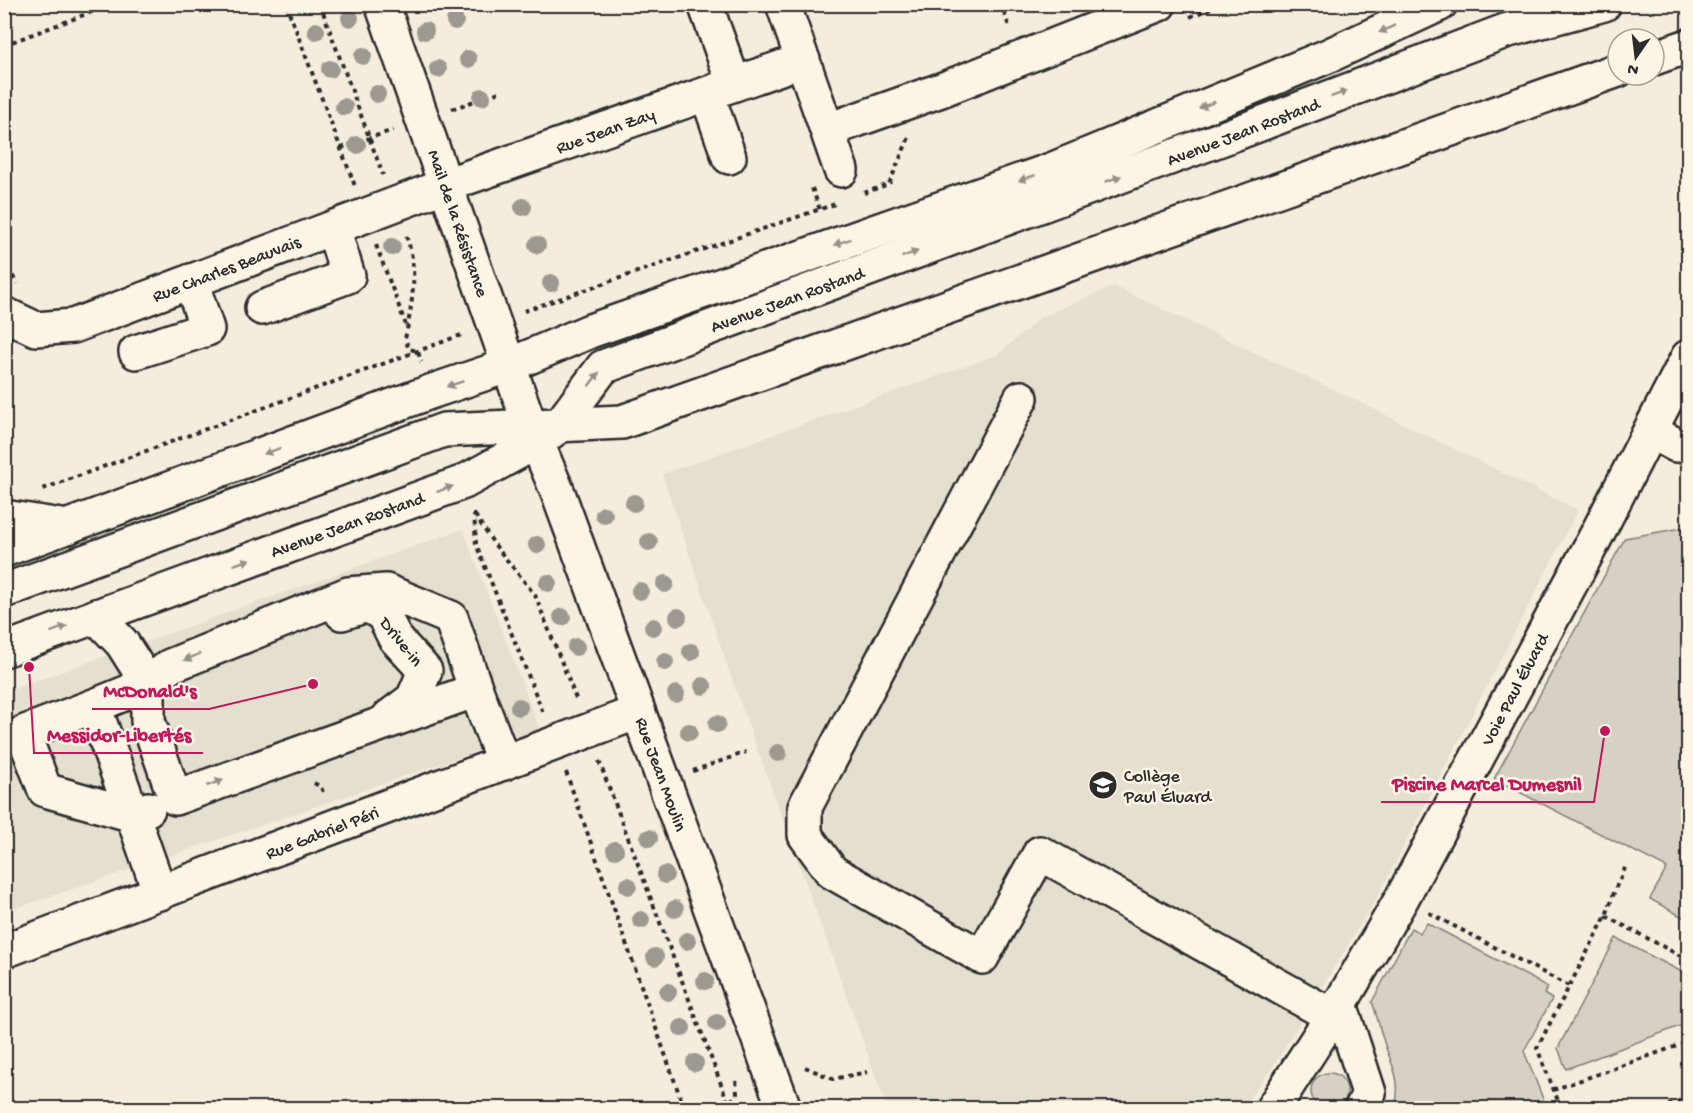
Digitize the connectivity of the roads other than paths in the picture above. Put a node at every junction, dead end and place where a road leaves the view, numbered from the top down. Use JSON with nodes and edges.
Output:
{"nodes":[{"id":1,"x":382,"y":4,"type":"edge"},
{"id":2,"x":705,"y":4,"type":"edge"},
{"id":3,"x":783,"y":4,"type":"edge"},
{"id":4,"x":1160,"y":4,"type":"edge"},
{"id":5,"x":1440,"y":4,"type":"edge"},
{"id":6,"x":1556,"y":4,"type":"edge"},
{"id":7,"x":1604,"y":4,"type":"edge"},
{"id":8,"x":1505,"y":31,"type":"junction"},
{"id":9,"x":1689,"y":46,"type":"edge"},
{"id":10,"x":1666,"y":54,"type":"edge"},
{"id":11,"x":803,"y":60,"type":"junction"},
{"id":12,"x":1606,"y":74,"type":"edge"},
{"id":13,"x":735,"y":84,"type":"junction"},
{"id":14,"x":828,"y":130,"type":"junction"},
{"id":15,"x":729,"y":157,"type":"dead end"},
{"id":16,"x":842,"y":170,"type":"dead end"},
{"id":17,"x":447,"y":184,"type":"junction"},
{"id":18,"x":333,"y":228,"type":"junction"},
{"id":19,"x":191,"y":281,"type":"junction"},
{"id":20,"x":262,"y":308,"type":"dead end"},
{"id":21,"x":4,"y":314,"type":"edge"},
{"id":22,"x":136,"y":352,"type":"dead end"},
{"id":23,"x":1689,"y":357,"type":"edge"},
{"id":24,"x":510,"y":365,"type":"junction"},
{"id":25,"x":1021,"y":398,"type":"dead end"},
{"id":26,"x":543,"y":431,"type":"junction"},
{"id":27,"x":4,"y":517,"type":"edge"},
{"id":28,"x":68,"y":527,"type":"junction"},
{"id":29,"x":4,"y":550,"type":"edge"},
{"id":30,"x":4,"y":591,"type":"edge"},
{"id":31,"x":96,"y":616,"type":"junction"},
{"id":32,"x":238,"y":638,"type":"junction"},
{"id":33,"x":4,"y":650,"type":"edge"},
{"id":34,"x":148,"y":684,"type":"junction"},
{"id":35,"x":476,"y":690,"type":"junction"},
{"id":36,"x":94,"y":706,"type":"junction"},
{"id":37,"x":638,"y":712,"type":"junction"},
{"id":38,"x":378,"y":725,"type":"junction"},
{"id":39,"x":14,"y":735,"type":"edge"},
{"id":40,"x":504,"y":763,"type":"junction"},
{"id":41,"x":175,"y":798,"type":"junction"},
{"id":42,"x":133,"y":815,"type":"junction"},
{"id":43,"x":160,"y":892,"type":"junction"},
{"id":44,"x":4,"y":951,"type":"edge"},
{"id":45,"x":1336,"y":1010,"type":"junction"},
{"id":46,"x":1280,"y":1106,"type":"edge"},
{"id":47,"x":784,"y":1108,"type":"edge"},
{"id":48,"x":1362,"y":1108,"type":"edge"}],
"edges":[{"from":1,"to":17,"type":"street","name":"Mail de la Résistance"},
{"from":2,"to":13,"type":"street"},
{"from":3,"to":11,"type":"street"},
{"from":4,"to":14,"type":"street"},
{"from":5,"to":24,"type":"street","name":"Avenue Jean Rostand","one_way":true},
{"from":6,"to":8,"type":"street"},
{"from":7,"to":8,"type":"street","name":"Avenue Jean Rostand"},
{"from":26,"to":8,"type":"street","name":"Avenue Jean Rostand","one_way":true},
{"from":9,"to":10,"type":"street"},
{"from":11,"to":13,"type":"street","name":"Rue Jean Zay"},
{"from":11,"to":14,"type":"street"},
{"from":12,"to":26,"type":"street"},
{"from":13,"to":15,"type":"street"},
{"from":13,"to":17,"type":"street","name":"Rue Jean Zay"},
{"from":14,"to":16,"type":"street"},
{"from":17,"to":18,"type":"street","name":"Rue Charles Beauvais"},
{"from":17,"to":24,"type":"street","name":"Mail de la Résistance"},
{"from":18,"to":19,"type":"street","name":"Rue Charles Beauvais"},
{"from":18,"to":20,"type":"street"},
{"from":19,"to":21,"type":"street","name":"Rue Charles Beauvais"},
{"from":19,"to":22,"type":"street"},
{"from":23,"to":45,"type":"street","name":"Voie Paul Éluard"},
{"from":24,"to":26,"type":"street","name":"Mail de la Résistance"},
{"from":24,"to":28,"type":"street","name":"Avenue Jean Rostand","one_way":true},
{"from":25,"to":45,"type":"street"},
{"from":26,"to":30,"type":"street"},
{"from":31,"to":26,"type":"street","name":"Avenue Jean Rostand","one_way":true},
{"from":26,"to":37,"type":"street","name":"Rue Jean Moulin"},
{"from":27,"to":28,"type":"street"},
{"from":28,"to":29,"type":"street","name":"Avenue Jean Rostand"},
{"from":33,"to":31,"type":"street","name":"Avenue Jean Rostand","one_way":true},
{"from":31,"to":34,"type":"street"},
{"from":32,"to":34,"type":"street","one_way":true},
{"from":32,"to":35,"type":"street"},
{"from":32,"to":38,"type":"street","name":"Drive-in"},
{"from":34,"to":36,"type":"street"},
{"from":34,"to":41,"type":"street"},
{"from":35,"to":38,"type":"street"},
{"from":35,"to":40,"type":"street"},
{"from":36,"to":39,"type":"street"},
{"from":36,"to":42,"type":"street"},
{"from":37,"to":40,"type":"street","name":"Rue Gabriel Péri"},
{"from":37,"to":47,"type":"street","name":"Rue Jean Moulin"},
{"from":41,"to":38,"type":"street","one_way":true},
{"from":39,"to":42,"type":"street"},
{"from":40,"to":43,"type":"street","name":"Rue Gabriel Péri"},
{"from":41,"to":42,"type":"street"},
{"from":42,"to":43,"type":"street"},
{"from":43,"to":44,"type":"street","name":"Rue Gabriel Péri"},
{"from":45,"to":46,"type":"street","name":"Voie Paul Éluard"},
{"from":45,"to":48,"type":"street"}]}
